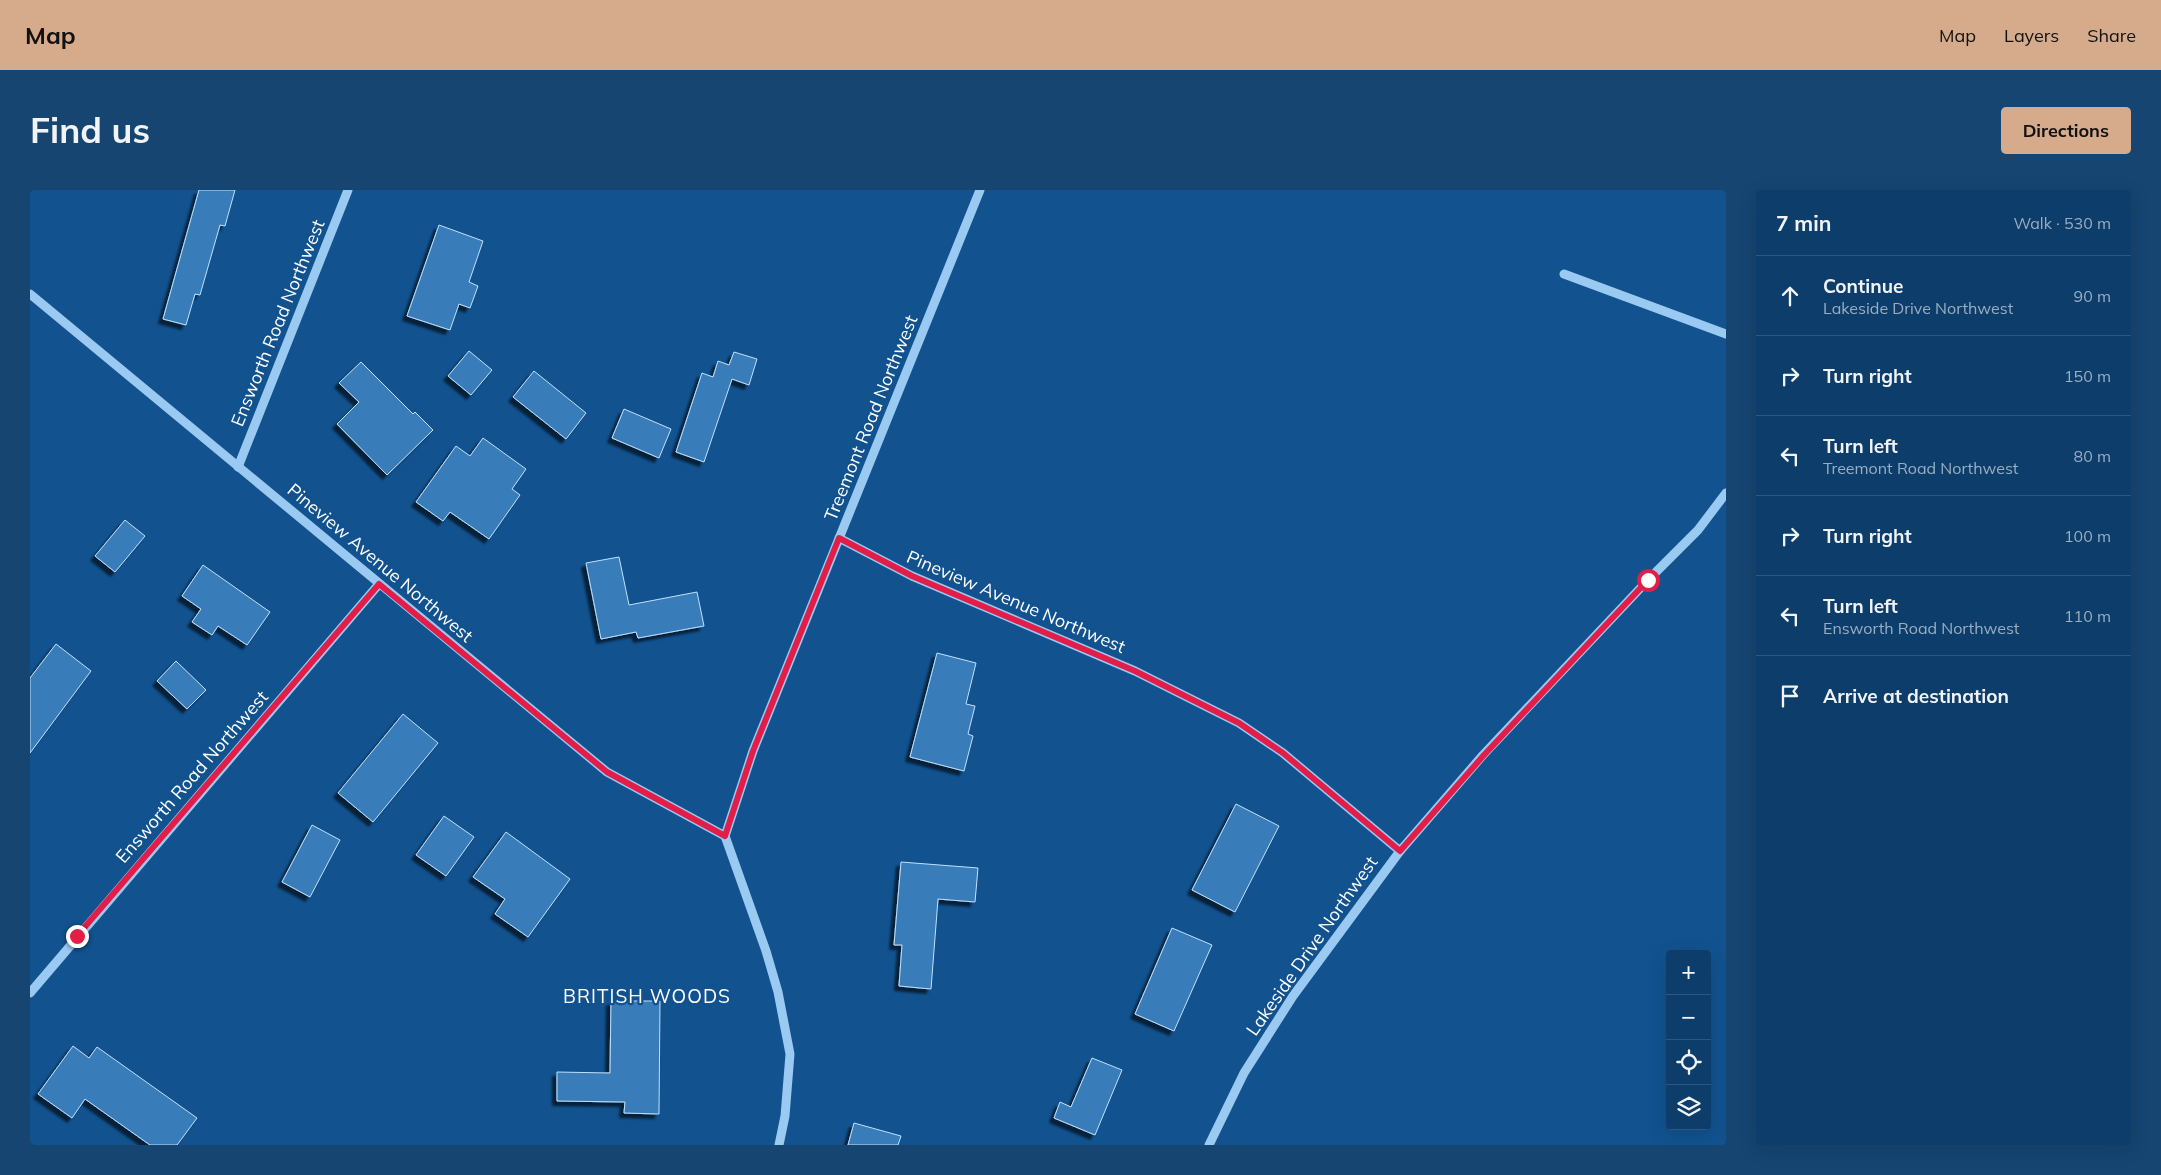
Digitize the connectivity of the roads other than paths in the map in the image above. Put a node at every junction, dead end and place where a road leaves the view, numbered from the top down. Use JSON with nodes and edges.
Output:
{"nodes":[{"id":1,"x":348,"y":190,"type":"edge"},
{"id":2,"x":980,"y":190,"type":"edge"},
{"id":3,"x":1564,"y":274,"type":"dead end"},
{"id":4,"x":30,"y":294,"type":"edge"},
{"id":5,"x":1726,"y":334,"type":"edge"},
{"id":6,"x":238,"y":467,"type":"junction"},
{"id":7,"x":1726,"y":493,"type":"edge"},
{"id":8,"x":839,"y":538,"type":"junction"},
{"id":9,"x":379,"y":584,"type":"junction"},
{"id":10,"x":725,"y":836,"type":"junction"},
{"id":11,"x":1400,"y":851,"type":"junction"},
{"id":12,"x":30,"y":993,"type":"edge"},
{"id":13,"x":779,"y":1145,"type":"edge"},
{"id":14,"x":1208,"y":1145,"type":"edge"}],
"edges":[{"from":1,"to":6,"type":"street","name":"Ensworth Road Northwest"},
{"from":2,"to":8,"type":"street","name":"Treemont Road Northwest"},
{"from":3,"to":5,"type":"street"},
{"from":4,"to":6,"type":"street","name":"Pineview Avenue Northwest"},
{"from":6,"to":9,"type":"street","name":"Pineview Avenue Northwest"},
{"from":7,"to":11,"type":"street","name":"Lakeside Drive Northwest"},
{"from":8,"to":10,"type":"street","name":"Treemont Road Northwest"},
{"from":8,"to":11,"type":"street","name":"Pineview Avenue Northwest"},
{"from":9,"to":10,"type":"street","name":"Pineview Avenue Northwest"},
{"from":9,"to":12,"type":"street","name":"Ensworth Road Northwest"},
{"from":10,"to":13,"type":"street"},
{"from":11,"to":14,"type":"street","name":"Lakeside Drive Northwest"}]}
